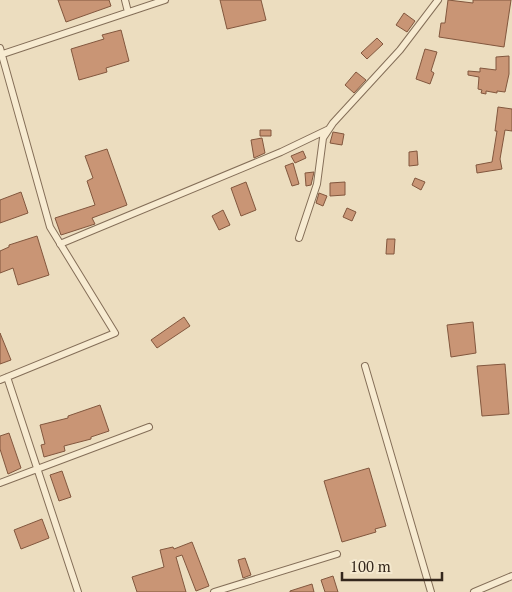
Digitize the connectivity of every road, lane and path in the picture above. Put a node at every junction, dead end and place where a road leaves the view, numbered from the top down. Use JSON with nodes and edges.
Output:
{"nodes":[{"id":1,"x":125,"y":0,"type":"edge"},
{"id":2,"x":165,"y":0,"type":"edge"},
{"id":3,"x":438,"y":0,"type":"edge"},
{"id":4,"x":128,"y":12,"type":"junction"},
{"id":5,"x":1,"y":53,"type":"edge"},
{"id":6,"x":329,"y":129,"type":"junction"},
{"id":7,"x":299,"y":238,"type":"dead end"},
{"id":8,"x":60,"y":244,"type":"junction"},
{"id":9,"x":365,"y":366,"type":"dead end"},
{"id":10,"x":7,"y":377,"type":"junction"},
{"id":11,"x":0,"y":380,"type":"edge"},
{"id":12,"x":148,"y":427,"type":"dead end"},
{"id":13,"x":38,"y":469,"type":"junction"},
{"id":14,"x":0,"y":483,"type":"edge"},
{"id":15,"x":336,"y":554,"type":"dead end"},
{"id":16,"x":512,"y":576,"type":"edge"},
{"id":17,"x":78,"y":592,"type":"edge"},
{"id":18,"x":214,"y":592,"type":"edge"},
{"id":19,"x":431,"y":592,"type":"edge"},
{"id":20,"x":474,"y":592,"type":"edge"}],
"edges":[{"from":1,"to":4,"type":"street"},
{"from":2,"to":4,"type":"street"},
{"from":3,"to":6,"type":"street"},
{"from":4,"to":5,"type":"street"},
{"from":5,"to":8,"type":"street"},
{"from":6,"to":7,"type":"street"},
{"from":6,"to":8,"type":"street"},
{"from":8,"to":10,"type":"street"},
{"from":9,"to":19,"type":"street"},
{"from":10,"to":11,"type":"street"},
{"from":10,"to":13,"type":"street"},
{"from":12,"to":13,"type":"street"},
{"from":13,"to":14,"type":"street"},
{"from":13,"to":17,"type":"street"},
{"from":15,"to":18,"type":"street"},
{"from":16,"to":20,"type":"street"}]}
